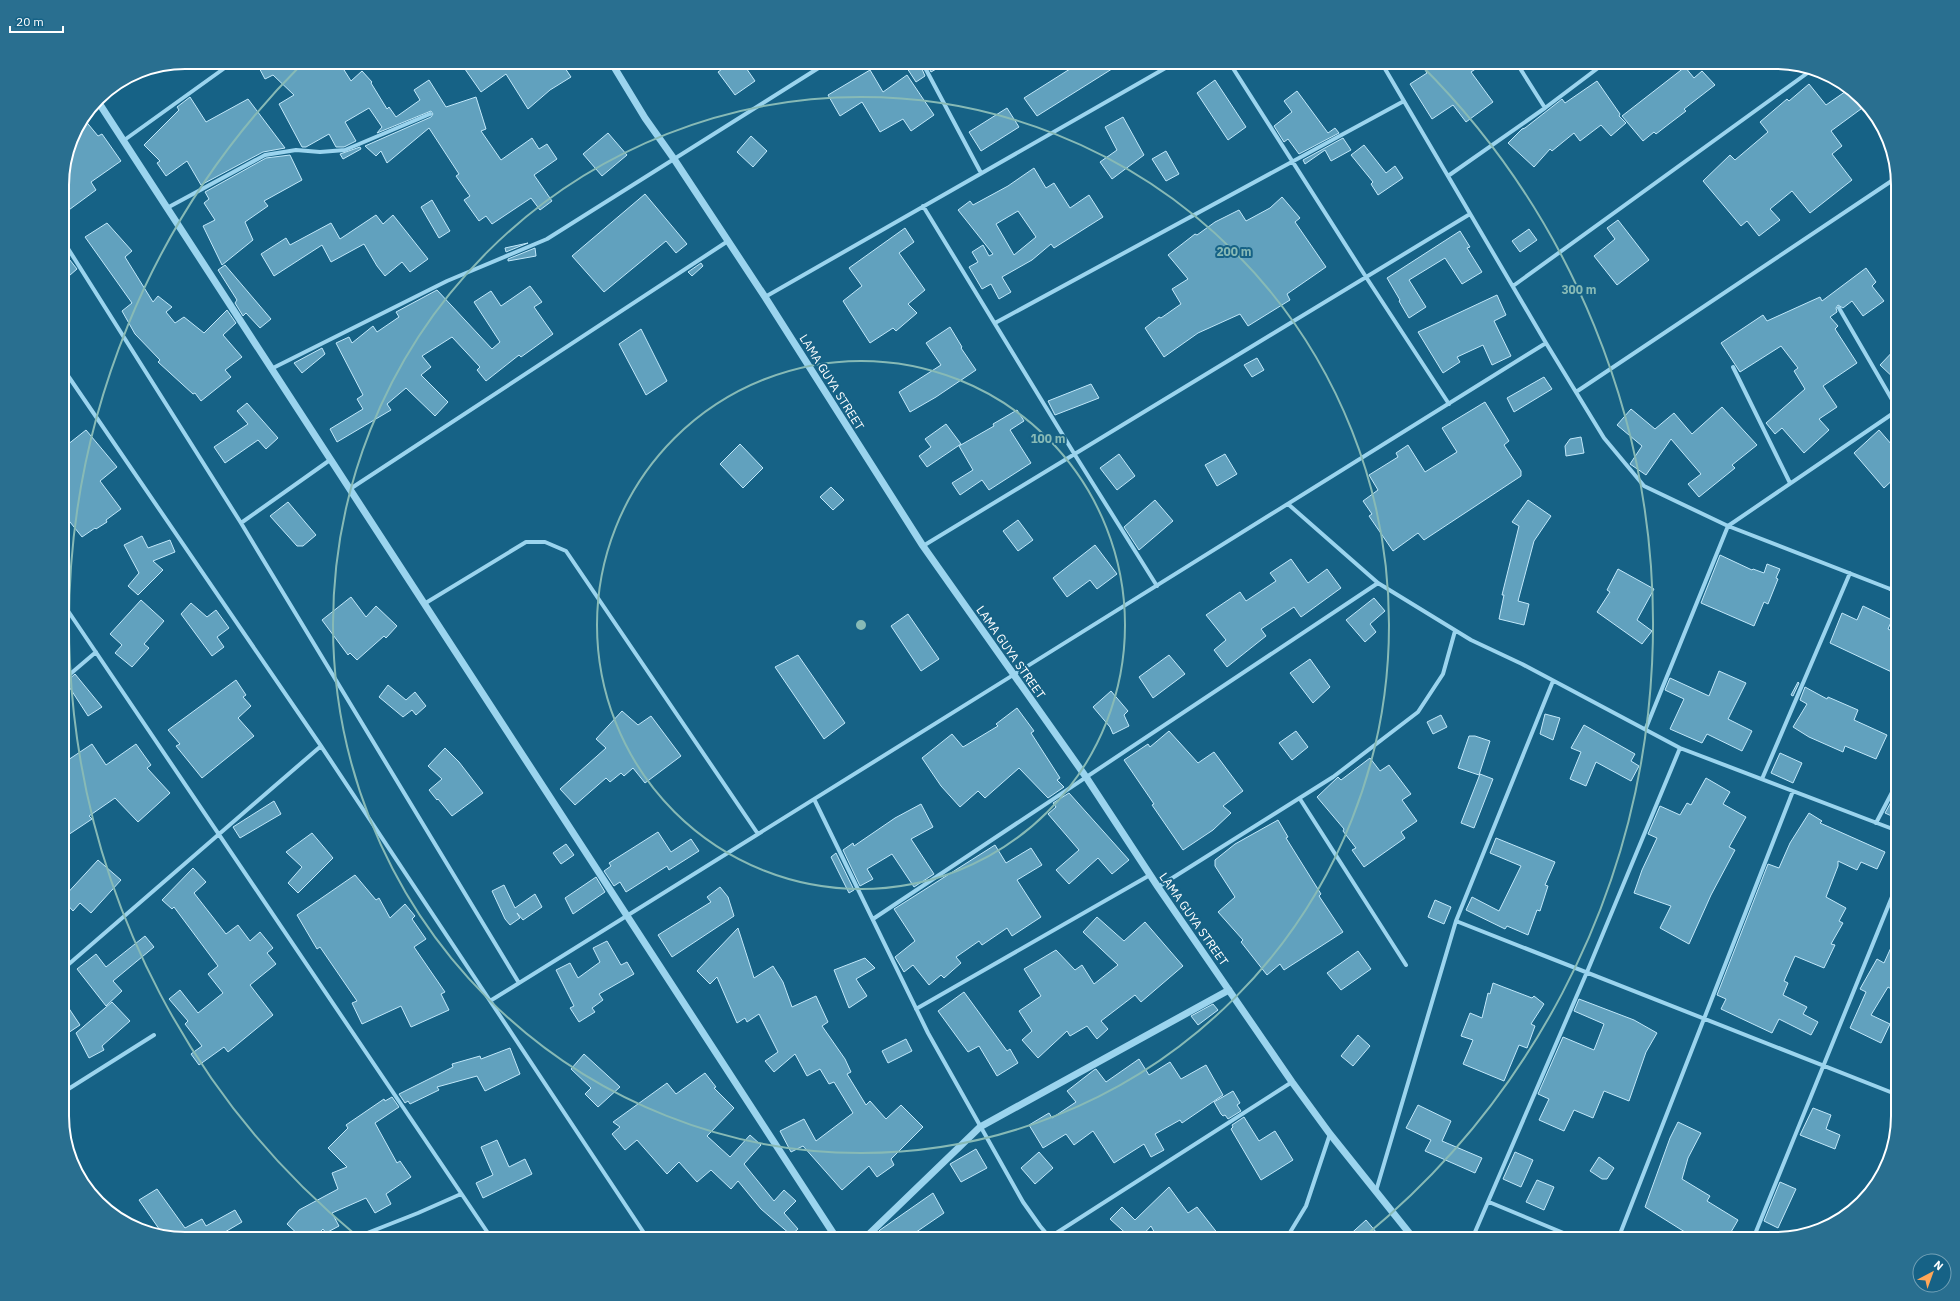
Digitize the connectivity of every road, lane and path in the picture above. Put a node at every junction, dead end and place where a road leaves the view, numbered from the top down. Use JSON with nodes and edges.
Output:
{"nodes":[{"id":1,"x":223,"y":69,"type":"edge"},
{"id":2,"x":615,"y":69,"type":"edge"},
{"id":3,"x":817,"y":69,"type":"edge"},
{"id":4,"x":926,"y":69,"type":"edge"},
{"id":5,"x":1164,"y":69,"type":"edge"},
{"id":6,"x":1234,"y":69,"type":"edge"},
{"id":7,"x":1385,"y":69,"type":"edge"},
{"id":8,"x":1520,"y":69,"type":"edge"},
{"id":9,"x":1597,"y":69,"type":"edge"},
{"id":10,"x":1807,"y":74,"type":"edge"},
{"id":11,"x":1404,"y":101,"type":"junction"},
{"id":12,"x":101,"y":106,"type":"edge"},
{"id":13,"x":1545,"y":108,"type":"junction"},
{"id":14,"x":430,"y":114,"type":"dead end"},
{"id":15,"x":123,"y":141,"type":"junction"},
{"id":16,"x":674,"y":159,"type":"junction"},
{"id":17,"x":1293,"y":161,"type":"junction"},
{"id":18,"x":982,"y":173,"type":"junction"},
{"id":19,"x":1448,"y":176,"type":"junction"},
{"id":20,"x":1891,"y":181,"type":"edge"},
{"id":21,"x":923,"y":206,"type":"junction"},
{"id":22,"x":166,"y":208,"type":"junction"},
{"id":23,"x":1470,"y":214,"type":"junction"},
{"id":24,"x":728,"y":240,"type":"junction"},
{"id":25,"x":69,"y":250,"type":"edge"},
{"id":26,"x":1366,"y":278,"type":"junction"},
{"id":27,"x":1513,"y":286,"type":"junction"},
{"id":28,"x":765,"y":297,"type":"junction"},
{"id":29,"x":1839,"y":308,"type":"dead end"},
{"id":30,"x":995,"y":323,"type":"junction"},
{"id":31,"x":1546,"y":343,"type":"junction"},
{"id":32,"x":1733,"y":367,"type":"dead end"},
{"id":33,"x":271,"y":369,"type":"junction"},
{"id":34,"x":69,"y":377,"type":"edge"},
{"id":35,"x":1576,"y":392,"type":"junction"},
{"id":36,"x":1891,"y":398,"type":"edge"},
{"id":37,"x":1449,"y":404,"type":"junction"},
{"id":38,"x":1891,"y":415,"type":"edge"},
{"id":39,"x":1075,"y":455,"type":"junction"},
{"id":40,"x":330,"y":460,"type":"junction"},
{"id":41,"x":1790,"y":483,"type":"junction"},
{"id":42,"x":350,"y":489,"type":"junction"},
{"id":43,"x":1288,"y":504,"type":"junction"},
{"id":44,"x":241,"y":524,"type":"junction"},
{"id":45,"x":1728,"y":526,"type":"junction"},
{"id":46,"x":923,"y":546,"type":"junction"},
{"id":47,"x":1850,"y":573,"type":"junction"},
{"id":48,"x":1378,"y":583,"type":"junction"},
{"id":49,"x":1157,"y":586,"type":"junction"},
{"id":50,"x":1890,"y":589,"type":"edge"},
{"id":51,"x":424,"y":604,"type":"junction"},
{"id":52,"x":69,"y":612,"type":"edge"},
{"id":53,"x":1455,"y":631,"type":"junction"},
{"id":54,"x":96,"y":652,"type":"junction"},
{"id":55,"x":69,"y":675,"type":"edge"},
{"id":56,"x":1014,"y":675,"type":"junction"},
{"id":57,"x":1553,"y":681,"type":"junction"},
{"id":58,"x":1646,"y":728,"type":"junction"},
{"id":59,"x":321,"y":746,"type":"junction"},
{"id":60,"x":1680,"y":748,"type":"junction"},
{"id":61,"x":1086,"y":777,"type":"junction"},
{"id":62,"x":1762,"y":779,"type":"junction"},
{"id":63,"x":1793,"y":791,"type":"junction"},
{"id":64,"x":1891,"y":794,"type":"edge"},
{"id":65,"x":814,"y":799,"type":"junction"},
{"id":66,"x":1300,"y":799,"type":"junction"},
{"id":67,"x":1876,"y":823,"type":"junction"},
{"id":68,"x":1891,"y":828,"type":"edge"},
{"id":69,"x":218,"y":834,"type":"junction"},
{"id":70,"x":758,"y":834,"type":"junction"},
{"id":71,"x":1150,"y":875,"type":"junction"},
{"id":72,"x":1158,"y":887,"type":"junction"},
{"id":73,"x":1891,"y":899,"type":"edge"},
{"id":74,"x":627,"y":916,"type":"junction"},
{"id":75,"x":873,"y":919,"type":"junction"},
{"id":76,"x":1456,"y":921,"type":"junction"},
{"id":77,"x":69,"y":964,"type":"edge"},
{"id":78,"x":1406,"y":965,"type":"dead end"},
{"id":79,"x":1588,"y":972,"type":"junction"},
{"id":80,"x":520,"y":983,"type":"junction"},
{"id":81,"x":1229,"y":990,"type":"junction"},
{"id":82,"x":490,"y":1001,"type":"junction"},
{"id":83,"x":916,"y":1009,"type":"junction"},
{"id":84,"x":1704,"y":1018,"type":"junction"},
{"id":85,"x":154,"y":1035,"type":"dead end"},
{"id":86,"x":1822,"y":1065,"type":"junction"},
{"id":87,"x":1292,"y":1082,"type":"junction"},
{"id":88,"x":69,"y":1089,"type":"edge"},
{"id":89,"x":1891,"y":1092,"type":"edge"},
{"id":90,"x":980,"y":1127,"type":"junction"},
{"id":91,"x":1330,"y":1134,"type":"junction"},
{"id":92,"x":1376,"y":1191,"type":"junction"},
{"id":93,"x":461,"y":1194,"type":"junction"},
{"id":94,"x":1489,"y":1202,"type":"junction"},
{"id":95,"x":370,"y":1232,"type":"edge"},
{"id":96,"x":487,"y":1232,"type":"edge"},
{"id":97,"x":643,"y":1232,"type":"edge"},
{"id":98,"x":832,"y":1232,"type":"edge"},
{"id":99,"x":871,"y":1232,"type":"edge"},
{"id":100,"x":1045,"y":1232,"type":"edge"},
{"id":101,"x":1058,"y":1232,"type":"edge"},
{"id":102,"x":1290,"y":1232,"type":"edge"},
{"id":103,"x":1408,"y":1232,"type":"edge"},
{"id":104,"x":1475,"y":1232,"type":"edge"},
{"id":105,"x":1561,"y":1232,"type":"edge"},
{"id":106,"x":1621,"y":1232,"type":"edge"},
{"id":107,"x":1756,"y":1232,"type":"edge"}],
"edges":[{"from":1,"to":15,"type":"street"},
{"from":2,"to":16,"type":"street","name":"LAMA GUYA STREET"},
{"from":3,"to":16,"type":"street"},
{"from":4,"to":18,"type":"street"},
{"from":5,"to":18,"type":"street"},
{"from":6,"to":17,"type":"street"},
{"from":7,"to":11,"type":"street"},
{"from":8,"to":13,"type":"street"},
{"from":9,"to":13,"type":"street"},
{"from":10,"to":27,"type":"street"},
{"from":11,"to":17,"type":"street"},
{"from":11,"to":19,"type":"street"},
{"from":12,"to":15,"type":"street"},
{"from":13,"to":19,"type":"street"},
{"from":14,"to":22,"type":"street"},
{"from":15,"to":22,"type":"street"},
{"from":16,"to":24,"type":"street","name":"LAMA GUYA STREET"},
{"from":16,"to":33,"type":"street"},
{"from":17,"to":26,"type":"street"},
{"from":17,"to":30,"type":"street"},
{"from":18,"to":21,"type":"street"},
{"from":19,"to":23,"type":"street"},
{"from":20,"to":35,"type":"street"},
{"from":21,"to":28,"type":"street"},
{"from":21,"to":30,"type":"street"},
{"from":22,"to":33,"type":"street"},
{"from":23,"to":26,"type":"street"},
{"from":23,"to":27,"type":"street"},
{"from":24,"to":28,"type":"street","name":"LAMA GUYA STREET"},
{"from":24,"to":42,"type":"street"},
{"from":25,"to":44,"type":"street"},
{"from":26,"to":37,"type":"street"},
{"from":26,"to":39,"type":"street"},
{"from":27,"to":31,"type":"street"},
{"from":28,"to":46,"type":"street","name":"LAMA GUYA STREET"},
{"from":29,"to":36,"type":"street"},
{"from":30,"to":39,"type":"street"},
{"from":31,"to":35,"type":"street"},
{"from":31,"to":37,"type":"street"},
{"from":32,"to":41,"type":"street"},
{"from":33,"to":40,"type":"street"},
{"from":34,"to":59,"type":"street"},
{"from":35,"to":45,"type":"street"},
{"from":37,"to":43,"type":"street"},
{"from":38,"to":41,"type":"street"},
{"from":39,"to":46,"type":"street"},
{"from":39,"to":49,"type":"street"},
{"from":40,"to":42,"type":"street"},
{"from":40,"to":44,"type":"street"},
{"from":41,"to":45,"type":"street"},
{"from":42,"to":51,"type":"street"},
{"from":43,"to":48,"type":"street"},
{"from":43,"to":49,"type":"street"},
{"from":44,"to":80,"type":"street"},
{"from":45,"to":47,"type":"street"},
{"from":45,"to":58,"type":"street"},
{"from":46,"to":56,"type":"street","name":"LAMA GUYA STREET"},
{"from":47,"to":50,"type":"street"},
{"from":47,"to":62,"type":"street"},
{"from":48,"to":53,"type":"street"},
{"from":48,"to":61,"type":"street"},
{"from":49,"to":56,"type":"street"},
{"from":51,"to":70,"type":"street"},
{"from":51,"to":74,"type":"street"},
{"from":52,"to":54,"type":"street"},
{"from":53,"to":57,"type":"street"},
{"from":53,"to":66,"type":"street"},
{"from":54,"to":55,"type":"street"},
{"from":54,"to":69,"type":"street"},
{"from":56,"to":61,"type":"street","name":"LAMA GUYA STREET"},
{"from":56,"to":65,"type":"street"},
{"from":57,"to":58,"type":"street"},
{"from":57,"to":76,"type":"street"},
{"from":58,"to":60,"type":"street"},
{"from":59,"to":69,"type":"street"},
{"from":59,"to":82,"type":"street"},
{"from":60,"to":62,"type":"street"},
{"from":60,"to":79,"type":"street"},
{"from":61,"to":71,"type":"street","name":"LAMA GUYA STREET"},
{"from":61,"to":75,"type":"street"},
{"from":62,"to":63,"type":"street"},
{"from":63,"to":67,"type":"street"},
{"from":63,"to":84,"type":"street"},
{"from":64,"to":67,"type":"street"},
{"from":65,"to":70,"type":"street"},
{"from":65,"to":75,"type":"street"},
{"from":66,"to":72,"type":"street"},
{"from":66,"to":78,"type":"street"},
{"from":67,"to":68,"type":"street"},
{"from":69,"to":77,"type":"street"},
{"from":69,"to":93,"type":"street"},
{"from":70,"to":74,"type":"street"},
{"from":71,"to":72,"type":"street","name":"LAMA GUYA STREET"},
{"from":71,"to":83,"type":"street"},
{"from":72,"to":81,"type":"street","name":"LAMA GUYA STREET"},
{"from":73,"to":86,"type":"street"},
{"from":74,"to":80,"type":"street"},
{"from":74,"to":98,"type":"street"},
{"from":75,"to":83,"type":"street"},
{"from":76,"to":79,"type":"street"},
{"from":76,"to":92,"type":"street"},
{"from":79,"to":84,"type":"street"},
{"from":79,"to":94,"type":"street"},
{"from":80,"to":82,"type":"street"},
{"from":81,"to":87,"type":"street","name":"LAMA GUYA STREET"},
{"from":81,"to":90,"type":"street"},
{"from":82,"to":97,"type":"street"},
{"from":83,"to":90,"type":"street"},
{"from":84,"to":86,"type":"street"},
{"from":84,"to":106,"type":"street"},
{"from":85,"to":88,"type":"street"},
{"from":86,"to":89,"type":"street"},
{"from":86,"to":107,"type":"street"},
{"from":87,"to":91,"type":"street","name":"LAMA GUYA STREET"},
{"from":87,"to":101,"type":"street"},
{"from":90,"to":99,"type":"street"},
{"from":90,"to":100,"type":"street"},
{"from":91,"to":92,"type":"street","name":"LAMA GUYA STREET"},
{"from":91,"to":102,"type":"street"},
{"from":92,"to":103,"type":"street","name":"LAMA GUYA STREET"},
{"from":93,"to":95,"type":"street"},
{"from":93,"to":96,"type":"street"},
{"from":94,"to":104,"type":"street"},
{"from":94,"to":105,"type":"street"}]}
